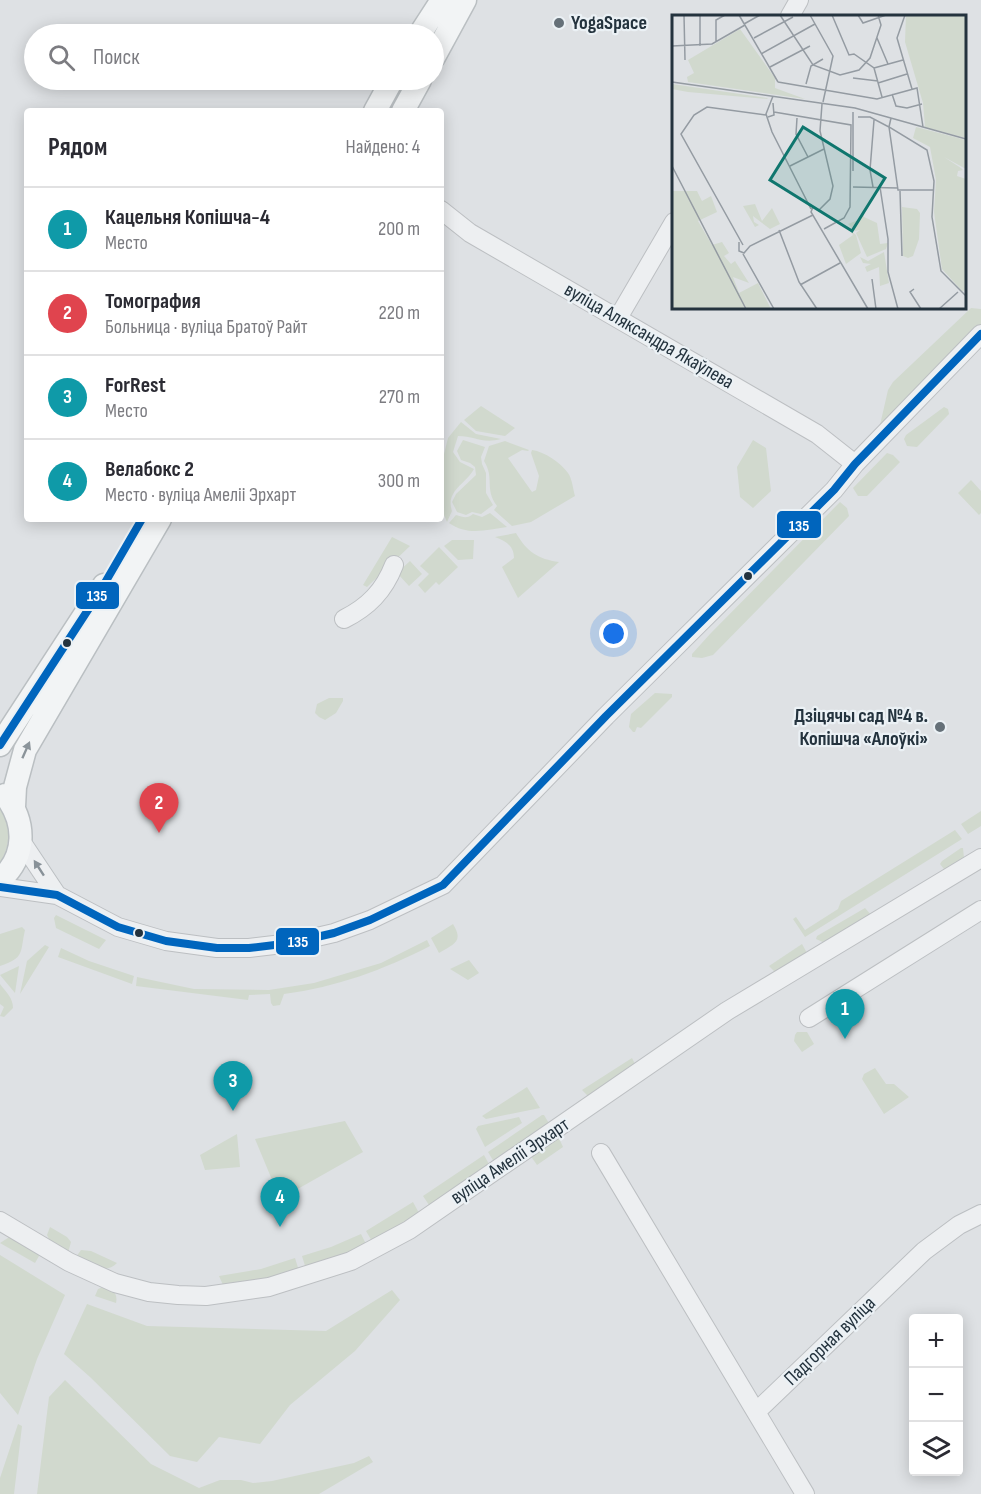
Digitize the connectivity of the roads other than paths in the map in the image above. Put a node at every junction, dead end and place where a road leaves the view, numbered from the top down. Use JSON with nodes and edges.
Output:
{"nodes":[{"id":1,"x":442,"y":0,"type":"edge"},
{"id":2,"x":465,"y":0,"type":"edge"},
{"id":3,"x":799,"y":0,"type":"edge"},
{"id":4,"x":791,"y":15,"type":"edge"},
{"id":5,"x":426,"y":24,"type":"edge"},
{"id":6,"x":444,"y":39,"type":"edge"},
{"id":7,"x":387,"y":90,"type":"edge"},
{"id":8,"x":415,"y":90,"type":"edge"},
{"id":9,"x":377,"y":108,"type":"edge"},
{"id":10,"x":405,"y":108,"type":"edge"},
{"id":11,"x":444,"y":212,"type":"edge"},
{"id":12,"x":672,"y":225,"type":"edge"},
{"id":13,"x":618,"y":318,"type":"junction"},
{"id":14,"x":981,"y":334,"type":"edge"},
{"id":15,"x":855,"y":464,"type":"junction"},
{"id":16,"x":140,"y":522,"type":"edge"},
{"id":17,"x":158,"y":522,"type":"edge"},
{"id":18,"x":394,"y":565,"type":"dead end"},
{"id":19,"x":344,"y":620,"type":"dead end"},
{"id":20,"x":0,"y":745,"type":"edge"},
{"id":21,"x":7,"y":798,"type":"edge"},
{"id":22,"x":21,"y":841,"type":"junction"},
{"id":23,"x":981,"y":858,"type":"edge"},
{"id":24,"x":0,"y":880,"type":"edge"},
{"id":25,"x":0,"y":887,"type":"edge"},
{"id":26,"x":57,"y":896,"type":"junction"},
{"id":27,"x":981,"y":910,"type":"edge"},
{"id":28,"x":809,"y":1018,"type":"dead end"},
{"id":29,"x":601,"y":1153,"type":"dead end"},
{"id":30,"x":981,"y":1214,"type":"edge"},
{"id":31,"x":0,"y":1221,"type":"edge"},
{"id":32,"x":756,"y":1412,"type":"junction"},
{"id":33,"x":805,"y":1494,"type":"edge"}],
"edges":[{"from":1,"to":5,"type":"main road"},
{"from":2,"to":6,"type":"main road"},
{"from":3,"to":4,"type":"street"},
{"from":7,"to":9,"type":"main road"},
{"from":8,"to":10,"type":"main road"},
{"from":11,"to":13,"type":"street","name":"вуліца Аляксандра Якаўлева"},
{"from":12,"to":13,"type":"street"},
{"from":13,"to":15,"type":"street","name":"вуліца Аляксандра Якаўлева"},
{"from":14,"to":15,"type":"street"},
{"from":15,"to":26,"type":"street"},
{"from":16,"to":20,"type":"main road"},
{"from":21,"to":17,"type":"main road","one_way":true},
{"from":18,"to":19,"type":"street"},
{"from":21,"to":22,"type":"main road"},
{"from":22,"to":24,"type":"main road"},
{"from":26,"to":22,"type":"street","one_way":true},
{"from":23,"to":31,"type":"street","name":"вуліца Амеліі Эрхарт"},
{"from":25,"to":26,"type":"street"},
{"from":27,"to":28,"type":"street"},
{"from":29,"to":32,"type":"street"},
{"from":30,"to":32,"type":"street","name":"Падгорная вуліца"},
{"from":32,"to":33,"type":"street"}]}
